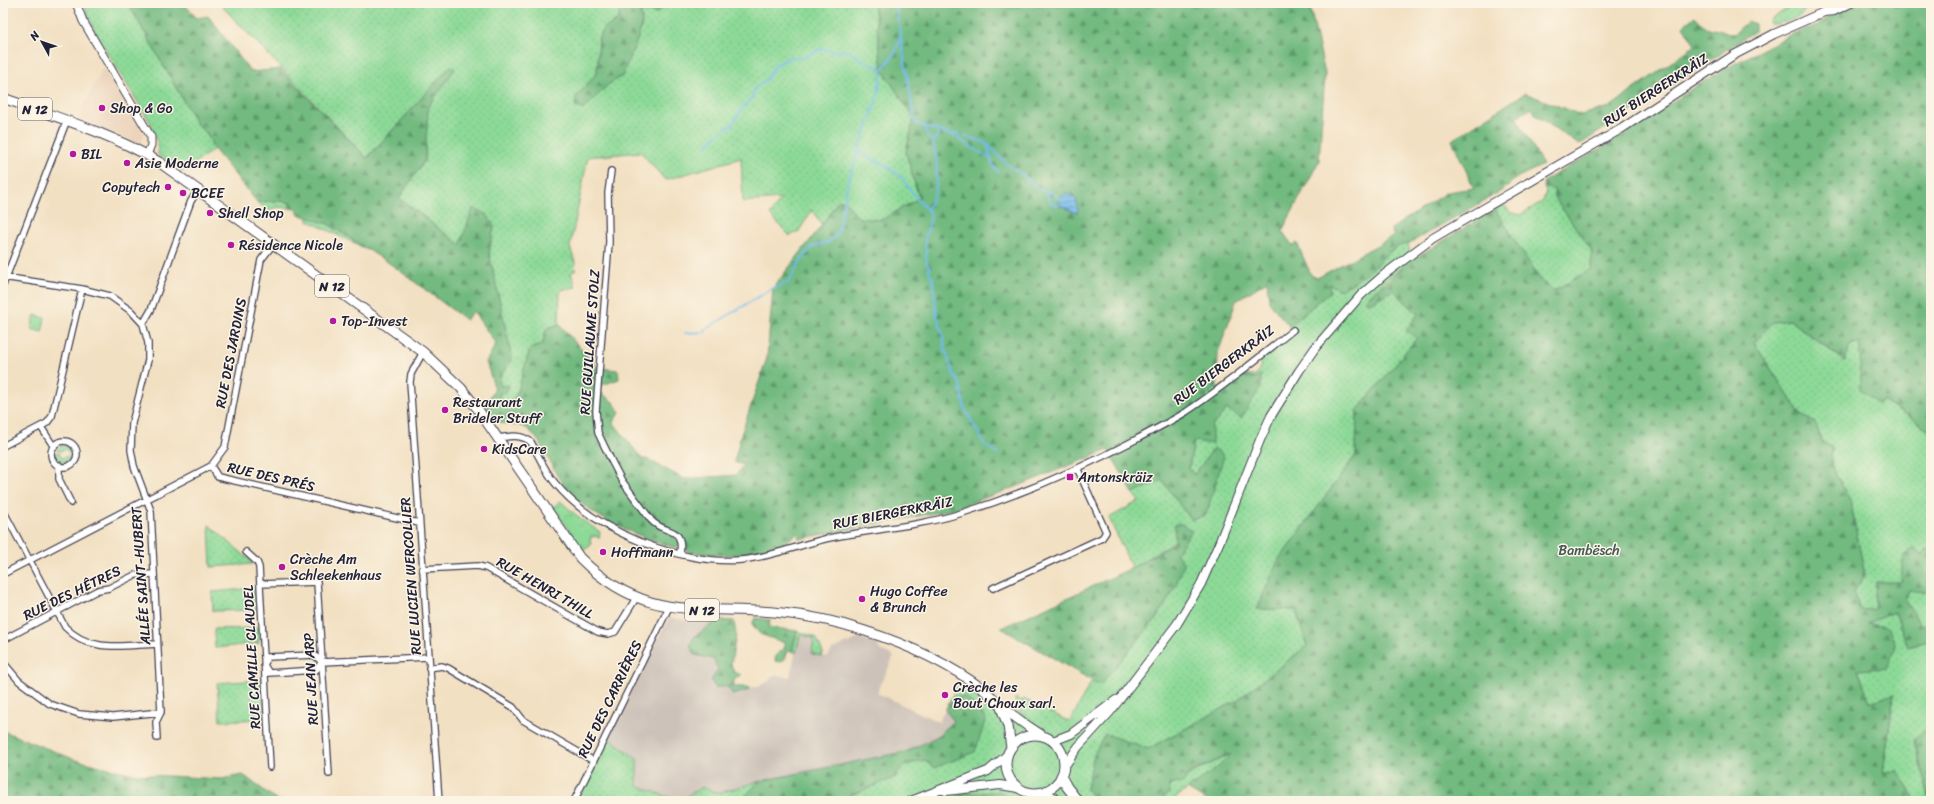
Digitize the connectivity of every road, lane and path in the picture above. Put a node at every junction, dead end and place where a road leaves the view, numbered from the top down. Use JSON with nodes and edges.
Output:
{"nodes":[{"id":1,"x":76,"y":3,"type":"edge"},
{"id":2,"x":1834,"y":3,"type":"edge"},
{"id":3,"x":1851,"y":3,"type":"edge"},
{"id":4,"x":1824,"y":12,"type":"junction"},
{"id":5,"x":3,"y":98,"type":"edge"},
{"id":6,"x":67,"y":120,"type":"junction"},
{"id":7,"x":147,"y":155,"type":"junction"},
{"id":8,"x":611,"y":171,"type":"dead end"},
{"id":9,"x":199,"y":189,"type":"junction"},
{"id":10,"x":274,"y":243,"type":"junction"},
{"id":11,"x":4,"y":277,"type":"edge"},
{"id":12,"x":3,"y":285,"type":"edge"},
{"id":13,"x":82,"y":290,"type":"junction"},
{"id":14,"x":143,"y":324,"type":"junction"},
{"id":15,"x":1293,"y":330,"type":"dead end"},
{"id":16,"x":423,"y":352,"type":"junction"},
{"id":17,"x":41,"y":427,"type":"junction"},
{"id":18,"x":498,"y":438,"type":"junction"},
{"id":19,"x":3,"y":446,"type":"edge"},
{"id":20,"x":54,"y":446,"type":"junction"},
{"id":21,"x":59,"y":465,"type":"junction"},
{"id":22,"x":211,"y":466,"type":"junction"},
{"id":23,"x":1078,"y":470,"type":"junction"},
{"id":24,"x":148,"y":500,"type":"junction"},
{"id":25,"x":71,"y":503,"type":"dead end"},
{"id":26,"x":3,"y":510,"type":"edge"},
{"id":27,"x":419,"y":523,"type":"junction"},
{"id":28,"x":246,"y":552,"type":"dead end"},
{"id":29,"x":680,"y":554,"type":"junction"},
{"id":30,"x":30,"y":561,"type":"junction"},
{"id":31,"x":422,"y":569,"type":"junction"},
{"id":32,"x":3,"y":574,"type":"edge"},
{"id":33,"x":154,"y":574,"type":"junction"},
{"id":34,"x":260,"y":584,"type":"junction"},
{"id":35,"x":993,"y":588,"type":"dead end"},
{"id":36,"x":636,"y":598,"type":"junction"},
{"id":37,"x":669,"y":607,"type":"junction"},
{"id":38,"x":57,"y":612,"type":"junction"},
{"id":39,"x":3,"y":640,"type":"edge"},
{"id":40,"x":157,"y":644,"type":"junction"},
{"id":41,"x":428,"y":657,"type":"junction"},
{"id":42,"x":3,"y":662,"type":"edge"},
{"id":43,"x":322,"y":662,"type":"junction"},
{"id":44,"x":264,"y":665,"type":"junction"},
{"id":45,"x":429,"y":668,"type":"junction"},
{"id":46,"x":1121,"y":696,"type":"junction"},
{"id":47,"x":999,"y":704,"type":"junction"},
{"id":48,"x":161,"y":712,"type":"junction"},
{"id":49,"x":1043,"y":736,"type":"junction"},
{"id":50,"x":157,"y":738,"type":"dead end"},
{"id":51,"x":1053,"y":741,"type":"junction"},
{"id":52,"x":1009,"y":751,"type":"junction"},
{"id":53,"x":592,"y":760,"type":"junction"},
{"id":54,"x":270,"y":767,"type":"dead end"},
{"id":55,"x":1063,"y":771,"type":"junction"},
{"id":56,"x":329,"y":774,"type":"dead end"},
{"id":57,"x":1018,"y":788,"type":"junction"},
{"id":58,"x":935,"y":792,"type":"junction"},
{"id":59,"x":1043,"y":792,"type":"junction"},
{"id":60,"x":438,"y":801,"type":"edge"},
{"id":61,"x":574,"y":801,"type":"edge"},
{"id":62,"x":911,"y":801,"type":"edge"},
{"id":63,"x":1059,"y":801,"type":"edge"},
{"id":64,"x":1078,"y":801,"type":"edge"}],
"edges":[{"from":1,"to":7,"type":"street"},
{"from":2,"to":4,"type":"main road","name":"RUE BIERGERKRÄIZ"},
{"from":3,"to":4,"type":"main road","name":"RUE BIERGERKRÄIZ"},
{"from":4,"to":46,"type":"main road","name":"RUE BIERGERKRÄIZ"},
{"from":5,"to":6,"type":"main road","number":"N 12"},
{"from":6,"to":7,"type":"main road","number":"N 12"},
{"from":6,"to":11,"type":"street"},
{"from":7,"to":9,"type":"main road","number":"N 12"},
{"from":8,"to":29,"type":"street","name":"RUE GUILLAUME STOLZ"},
{"from":9,"to":10,"type":"main road","number":"N 12"},
{"from":9,"to":14,"type":"street"},
{"from":10,"to":16,"type":"main road","number":"N 12"},
{"from":10,"to":22,"type":"street","name":"RUE DES JARDINS"},
{"from":11,"to":12,"type":"street"},
{"from":11,"to":13,"type":"street"},
{"from":13,"to":14,"type":"street"},
{"from":13,"to":17,"type":"street"},
{"from":14,"to":24,"type":"street","name":"ALLÉE SAINT-HUBERT"},
{"from":15,"to":23,"type":"street","name":"RUE BIERGERKRÄIZ"},
{"from":16,"to":18,"type":"main road","number":"N 12"},
{"from":16,"to":27,"type":"street","name":"RUE LUCIEN WERCOLLIER"},
{"from":17,"to":19,"type":"street"},
{"from":17,"to":20,"type":"street"},
{"from":18,"to":29,"type":"street","name":"RUE BIERGERKRÄIZ"},
{"from":18,"to":36,"type":"main road","number":"N 12"},
{"from":20,"to":21,"type":"street"},
{"from":20,"to":21,"type":"street"},
{"from":21,"to":25,"type":"street"},
{"from":22,"to":24,"type":"street","name":"RUE DES PRÉS"},
{"from":22,"to":27,"type":"street","name":"RUE DES PRÉS"},
{"from":23,"to":29,"type":"street","name":"RUE BIERGERKRÄIZ"},
{"from":23,"to":35,"type":"street"},
{"from":24,"to":30,"type":"street","name":"RUE DES PRÉS"},
{"from":24,"to":33,"type":"street","name":"ALLÉE SAINT-HUBERT"},
{"from":26,"to":30,"type":"street"},
{"from":27,"to":31,"type":"street","name":"RUE LUCIEN WERCOLLIER"},
{"from":28,"to":34,"type":"street","name":"RUE CAMILLE CLAUDEL"},
{"from":30,"to":32,"type":"street","name":"RUE DES PRÉS"},
{"from":30,"to":38,"type":"street"},
{"from":31,"to":36,"type":"street","name":"RUE HENRI THILL"},
{"from":31,"to":41,"type":"street","name":"RUE LUCIEN WERCOLLIER"},
{"from":33,"to":38,"type":"street","name":"RUE DES HÊTRES"},
{"from":33,"to":40,"type":"street","name":"ALLÉE SAINT-HUBERT"},
{"from":34,"to":43,"type":"street","name":"RUE JEAN ARP"},
{"from":34,"to":44,"type":"street","name":"RUE CAMILLE CLAUDEL"},
{"from":36,"to":37,"type":"main road","number":"N 12"},
{"from":37,"to":47,"type":"main road","number":"N 12"},
{"from":37,"to":53,"type":"street","name":"RUE DES CARRIÈRES"},
{"from":38,"to":39,"type":"street","name":"RUE DES HÊTRES"},
{"from":38,"to":40,"type":"street"},
{"from":40,"to":48,"type":"street","name":"ALLÉE SAINT-HUBERT"},
{"from":41,"to":43,"type":"street"},
{"from":41,"to":45,"type":"street","name":"RUE LUCIEN WERCOLLIER"},
{"from":42,"to":48,"type":"street"},
{"from":43,"to":44,"type":"street"},
{"from":43,"to":44,"type":"street"},
{"from":43,"to":56,"type":"street","name":"RUE JEAN ARP"},
{"from":44,"to":54,"type":"street","name":"RUE CAMILLE CLAUDEL"},
{"from":45,"to":53,"type":"street"},
{"from":45,"to":60,"type":"street","name":"RUE LUCIEN WERCOLLIER"},
{"from":46,"to":51,"type":"main road"},
{"from":46,"to":55,"type":"main road"},
{"from":47,"to":49,"type":"main road","number":"N 12"},
{"from":47,"to":52,"type":"main road","number":"N 12"},
{"from":48,"to":50,"type":"street","name":"ALLÉE SAINT-HUBERT"},
{"from":49,"to":51,"type":"main road"},
{"from":49,"to":52,"type":"main road"},
{"from":51,"to":55,"type":"main road"},
{"from":52,"to":57,"type":"main road"},
{"from":52,"to":58,"type":"main road"},
{"from":53,"to":61,"type":"street","name":"RUE DES CARRIÈRES"},
{"from":55,"to":59,"type":"main road"},
{"from":55,"to":64,"type":"main road"},
{"from":57,"to":58,"type":"main road"},
{"from":57,"to":59,"type":"main road"},
{"from":58,"to":62,"type":"main road"},
{"from":59,"to":63,"type":"main road"}]}
